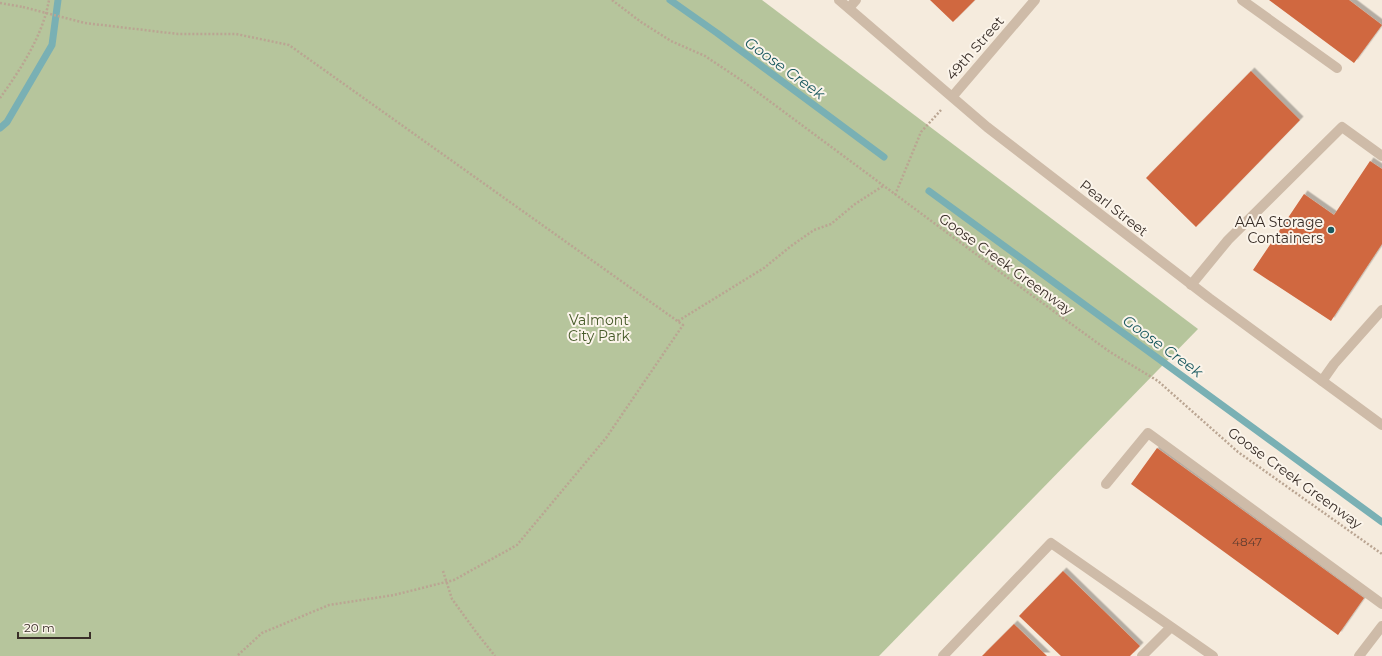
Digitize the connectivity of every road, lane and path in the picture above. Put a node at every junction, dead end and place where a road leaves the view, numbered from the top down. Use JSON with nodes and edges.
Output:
{"nodes":[{"id":1,"x":49,"y":0,"type":"edge"},
{"id":2,"x":612,"y":0,"type":"edge"},
{"id":3,"x":839,"y":0,"type":"edge"},
{"id":4,"x":856,"y":0,"type":"edge"},
{"id":5,"x":1035,"y":0,"type":"edge"},
{"id":6,"x":1242,"y":0,"type":"edge"},
{"id":7,"x":0,"y":3,"type":"edge"},
{"id":8,"x":849,"y":8,"type":"junction"},
{"id":9,"x":1337,"y":68,"type":"dead end"},
{"id":10,"x":952,"y":97,"type":"junction"},
{"id":11,"x":0,"y":98,"type":"edge"},
{"id":12,"x":1382,"y":156,"type":"edge"},
{"id":13,"x":884,"y":186,"type":"junction"},
{"id":14,"x":895,"y":195,"type":"junction"},
{"id":15,"x":1191,"y":285,"type":"junction"},
{"id":16,"x":1382,"y":310,"type":"edge"},
{"id":17,"x":678,"y":321,"type":"junction"},
{"id":18,"x":1322,"y":381,"type":"junction"},
{"id":19,"x":1382,"y":425,"type":"edge"},
{"id":20,"x":1106,"y":484,"type":"dead end"},
{"id":21,"x":1382,"y":554,"type":"edge"},
{"id":22,"x":443,"y":571,"type":"dead end"},
{"id":23,"x":446,"y":582,"type":"junction"},
{"id":24,"x":1382,"y":604,"type":"edge"},
{"id":25,"x":1382,"y":626,"type":"edge"},
{"id":26,"x":1171,"y":627,"type":"junction"},
{"id":27,"x":237,"y":656,"type":"edge"},
{"id":28,"x":495,"y":656,"type":"edge"},
{"id":29,"x":943,"y":656,"type":"edge"},
{"id":30,"x":1142,"y":656,"type":"edge"},
{"id":31,"x":1213,"y":656,"type":"edge"},
{"id":32,"x":1359,"y":656,"type":"edge"}],
"edges":[{"from":1,"to":11,"type":"path"},
{"from":2,"to":13,"type":"path","name":"Goose Creek Greenway"},
{"from":3,"to":8,"type":"street","name":"Pearl Street"},
{"from":4,"to":8,"type":"street"},
{"from":5,"to":10,"type":"street","name":"49th Street"},
{"from":6,"to":9,"type":"street"},
{"from":7,"to":17,"type":"path","bridge":true},
{"from":8,"to":10,"type":"street","name":"Pearl Street"},
{"from":10,"to":14,"type":"path"},
{"from":10,"to":15,"type":"street","name":"Pearl Street"},
{"from":12,"to":15,"type":"street"},
{"from":13,"to":14,"type":"path","name":"Goose Creek Greenway"},
{"from":13,"to":17,"type":"path"},
{"from":14,"to":21,"type":"path","name":"Goose Creek Greenway"},
{"from":15,"to":18,"type":"street","name":"Pearl Street"},
{"from":16,"to":18,"type":"street"},
{"from":17,"to":23,"type":"path"},
{"from":18,"to":19,"type":"street","name":"Pearl Street"},
{"from":20,"to":24,"type":"street"},
{"from":22,"to":23,"type":"path"},
{"from":23,"to":27,"type":"path"},
{"from":23,"to":28,"type":"path"},
{"from":25,"to":32,"type":"street"},
{"from":26,"to":29,"type":"street"},
{"from":26,"to":30,"type":"street"},
{"from":26,"to":31,"type":"street"}]}
